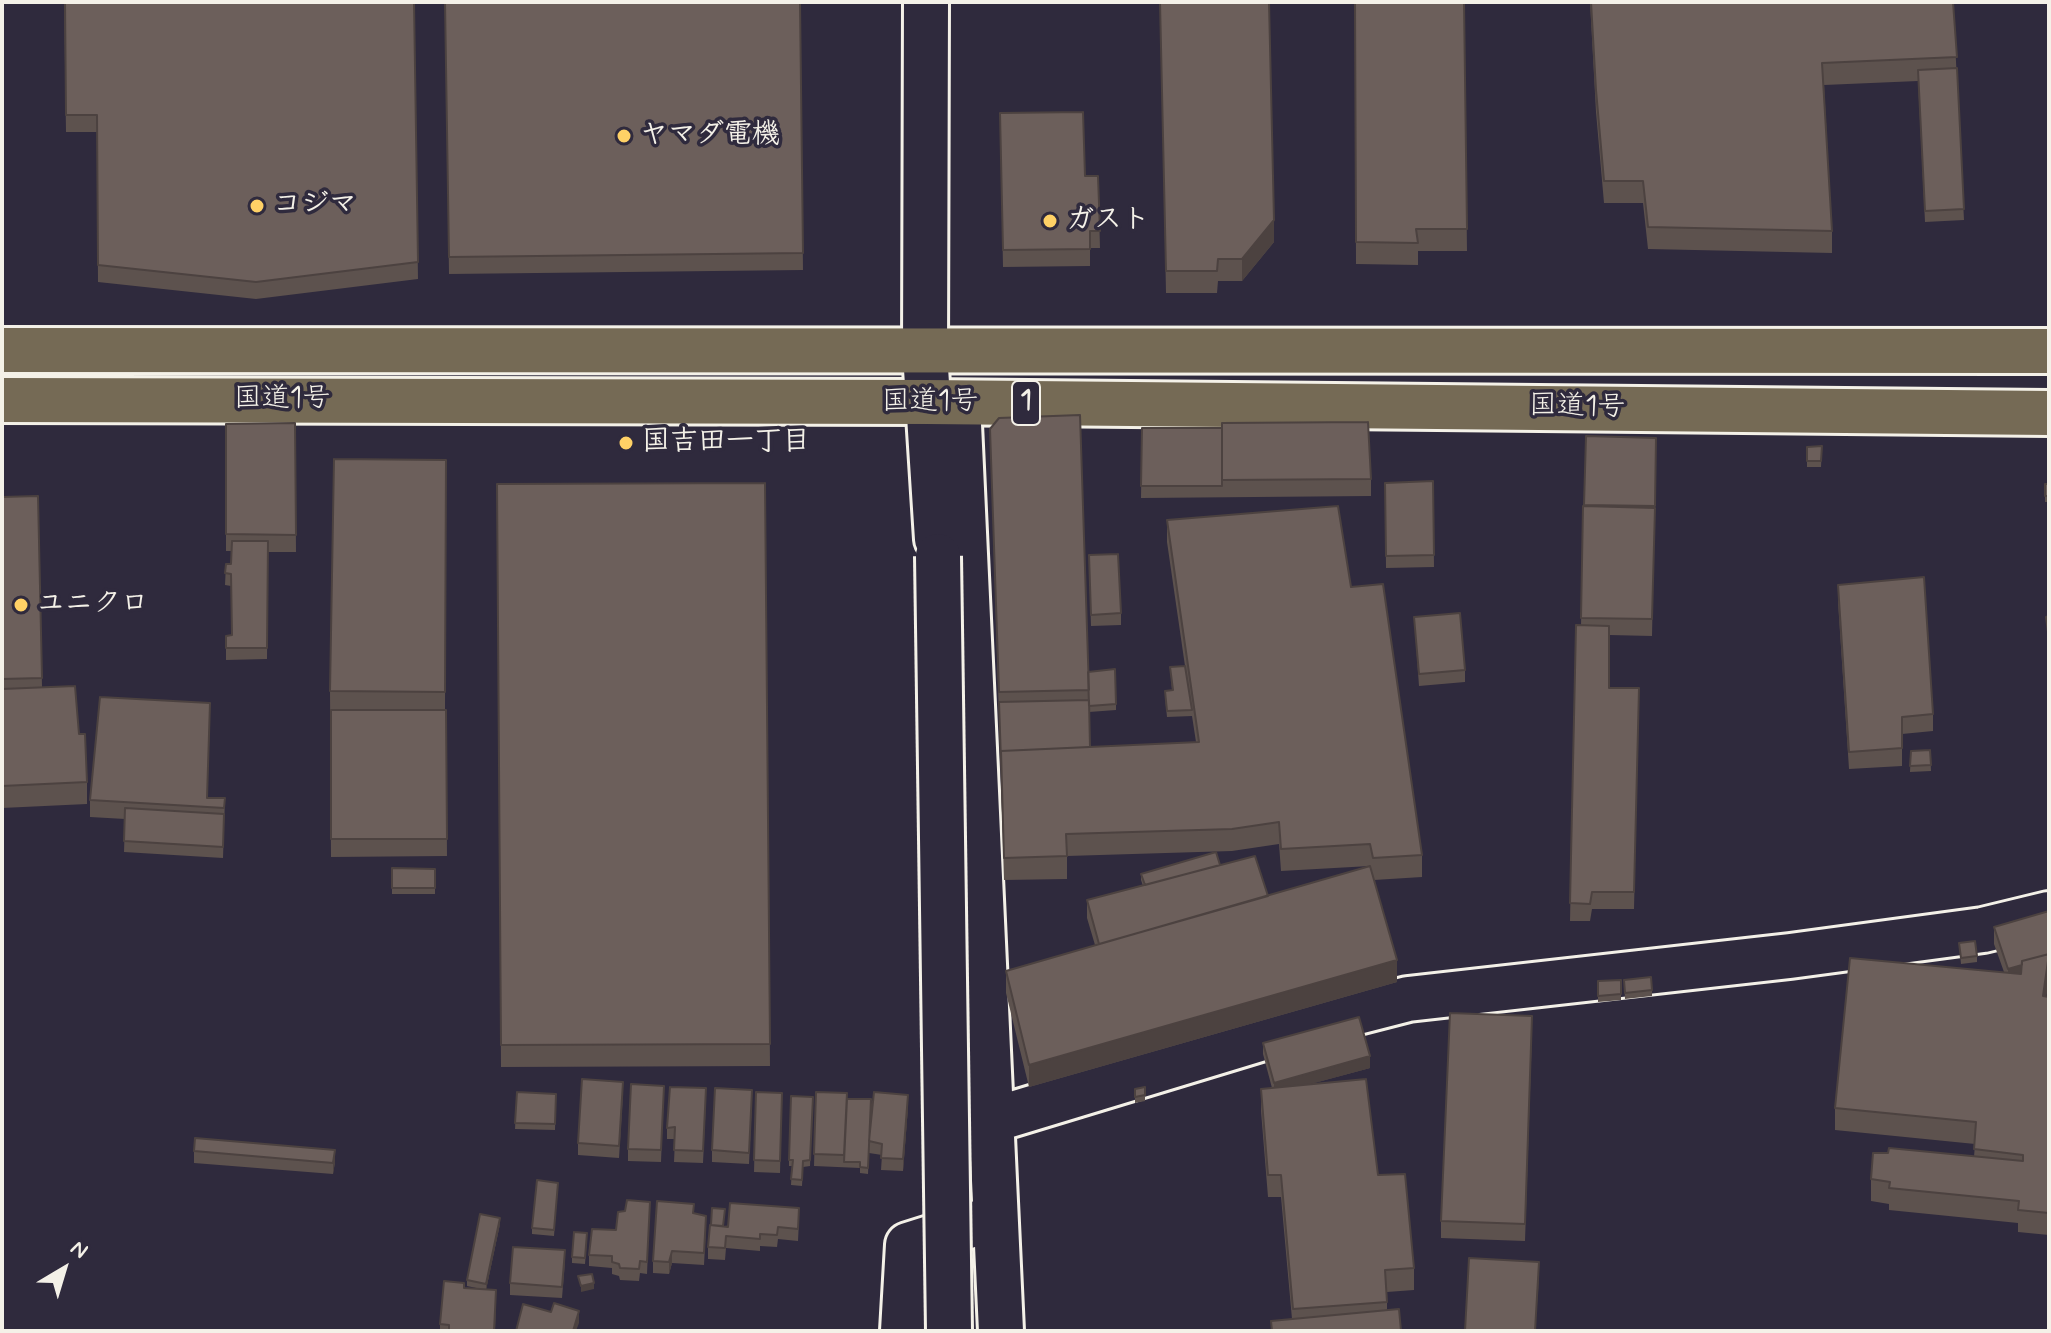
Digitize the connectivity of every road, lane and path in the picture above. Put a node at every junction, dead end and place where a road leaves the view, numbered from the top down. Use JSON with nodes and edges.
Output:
{"nodes":[{"id":1,"x":926,"y":2,"type":"edge"},
{"id":2,"x":2,"y":350,"type":"edge"},
{"id":3,"x":2049,"y":351,"type":"edge"},
{"id":4,"x":925,"y":353,"type":"junction"},
{"id":5,"x":2,"y":400,"type":"edge"},
{"id":6,"x":943,"y":403,"type":"junction"},
{"id":7,"x":2049,"y":413,"type":"edge"},
{"id":8,"x":2049,"y":914,"type":"edge"},
{"id":9,"x":993,"y":1120,"type":"junction"},
{"id":10,"x":997,"y":1217,"type":"junction"},
{"id":11,"x":903,"y":1331,"type":"edge"},
{"id":12,"x":949,"y":1331,"type":"edge"},
{"id":13,"x":1001,"y":1331,"type":"edge"}],
"edges":[{"from":1,"to":4,"type":"street"},
{"from":2,"to":4,"type":"highway","name":"国道1号","number":"1"},
{"from":3,"to":4,"type":"highway","name":"国道1号","number":"1"},
{"from":4,"to":6,"type":"street"},
{"from":5,"to":6,"type":"highway","name":"国道1号","number":"1"},
{"from":6,"to":7,"type":"highway","name":"国道1号","number":"1"},
{"from":6,"to":9,"type":"street"},
{"from":6,"to":12,"type":"street","bridge":true},
{"from":8,"to":9,"type":"street"},
{"from":9,"to":10,"type":"street"},
{"from":10,"to":11,"type":"street"},
{"from":10,"to":13,"type":"street"}]}
